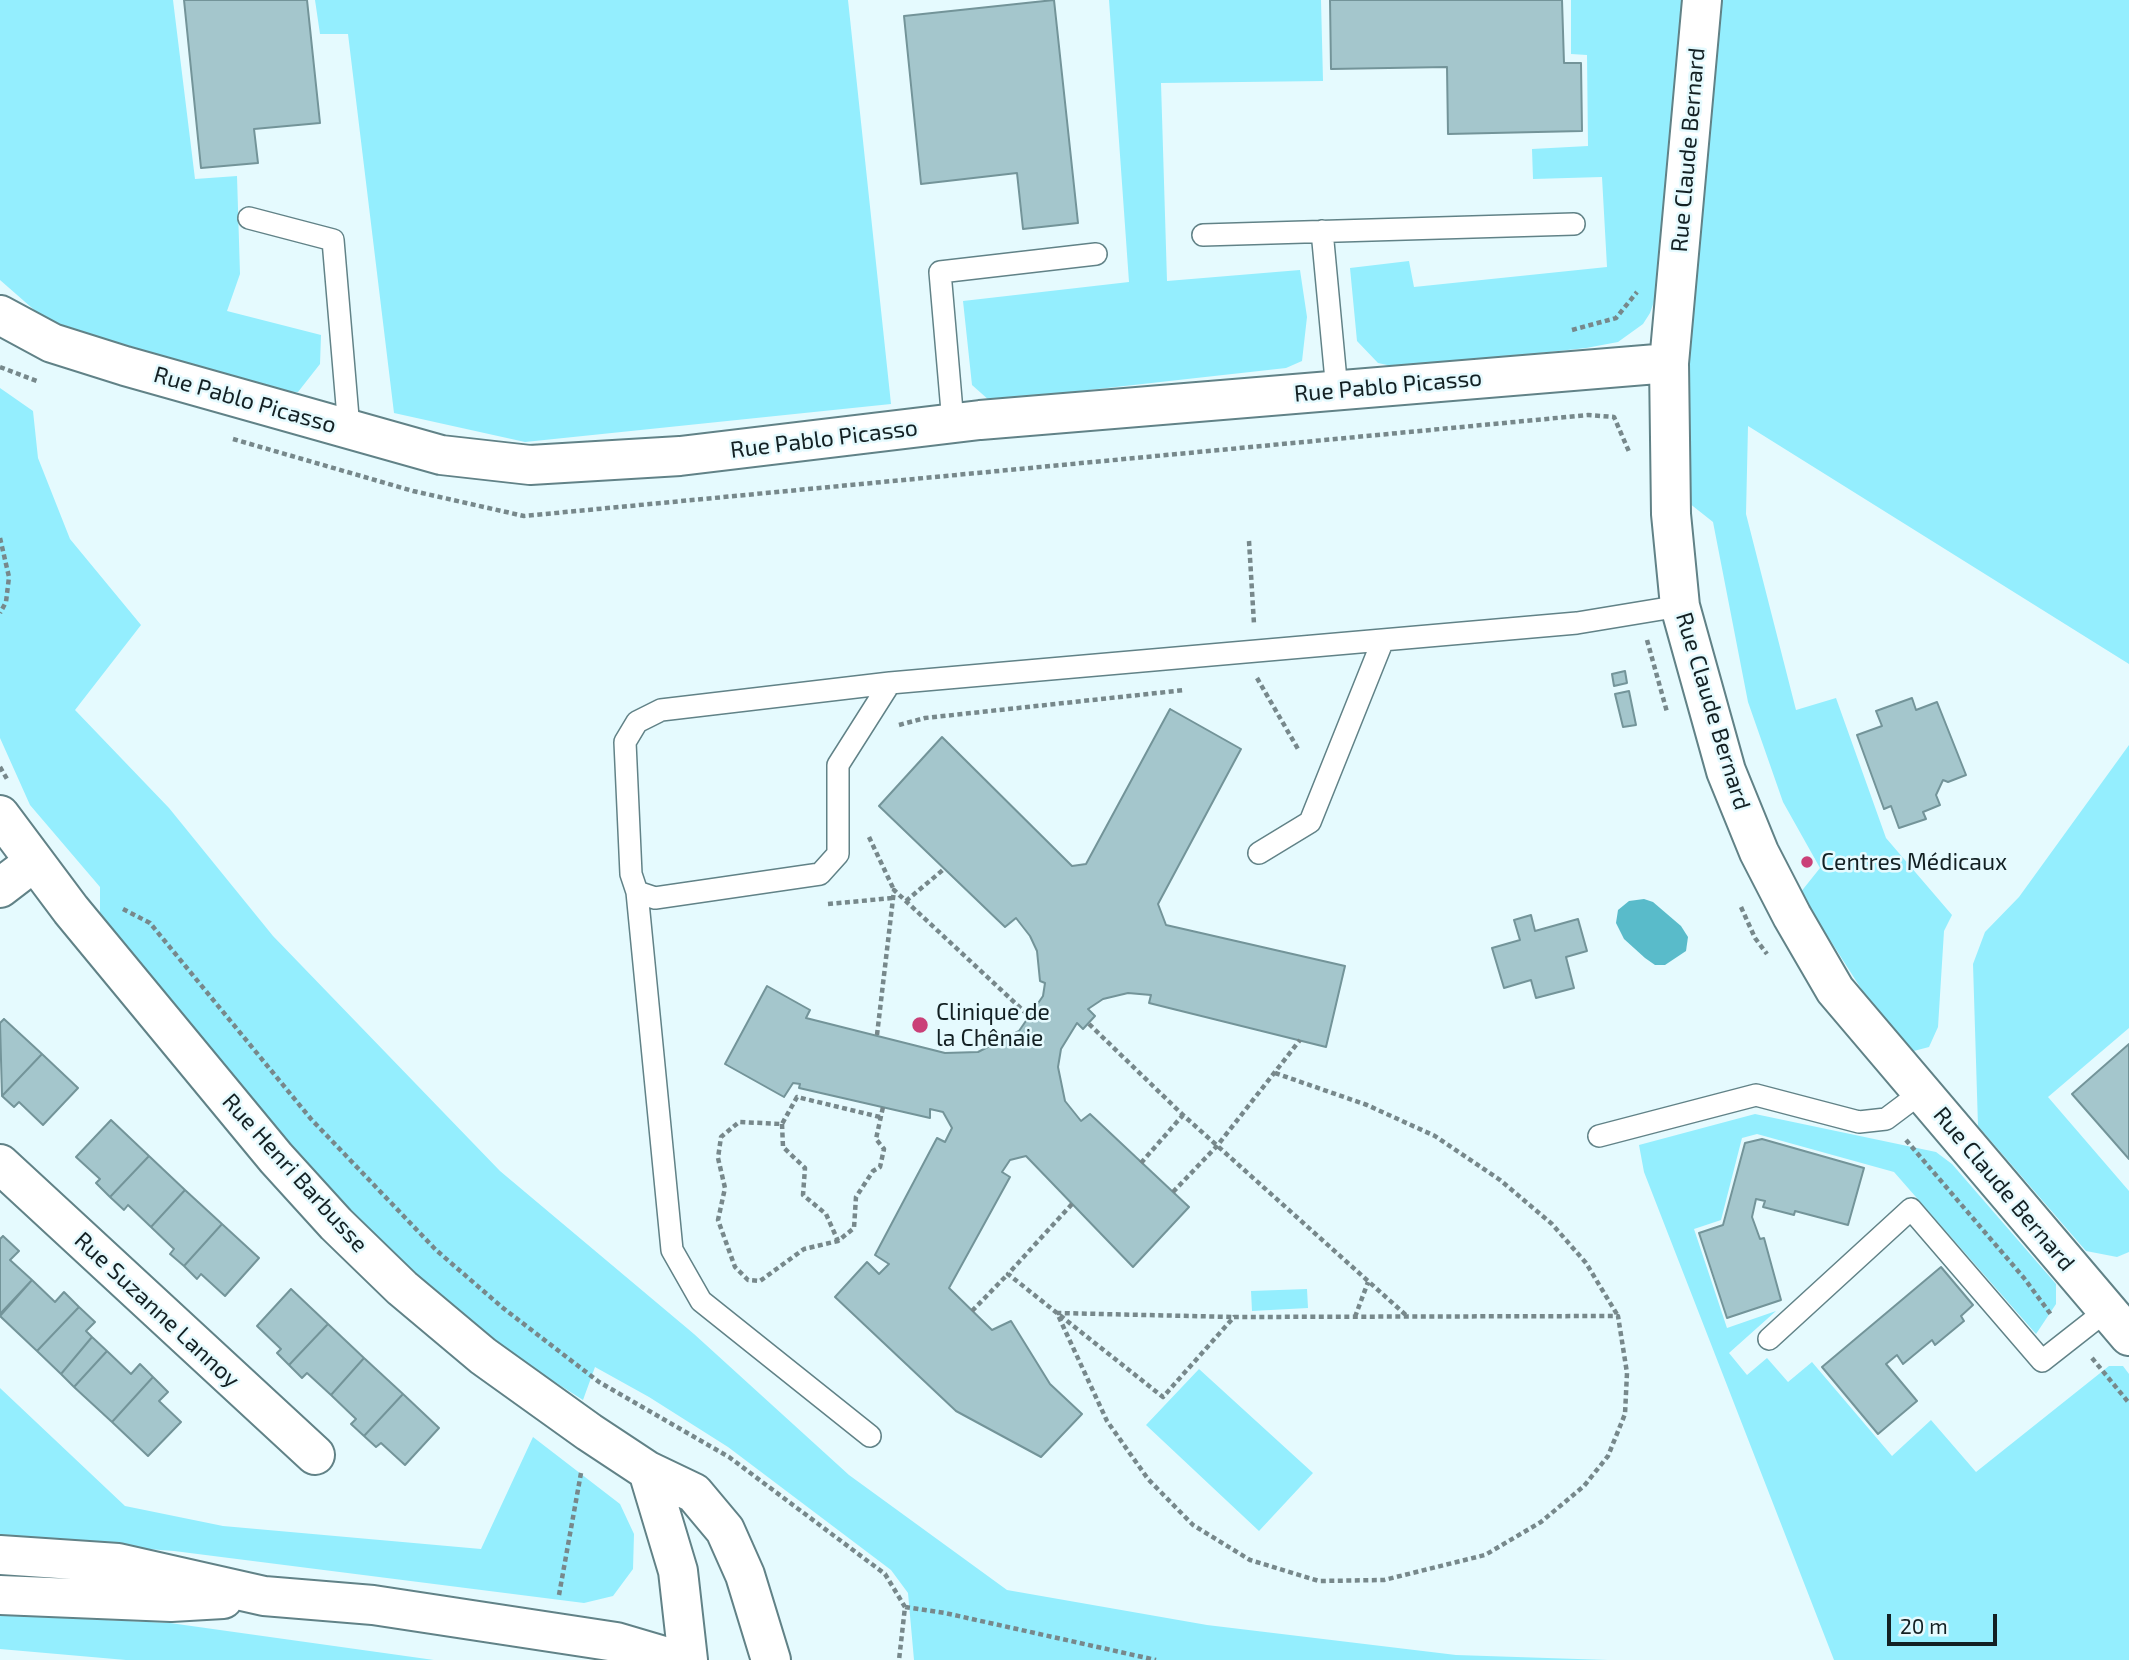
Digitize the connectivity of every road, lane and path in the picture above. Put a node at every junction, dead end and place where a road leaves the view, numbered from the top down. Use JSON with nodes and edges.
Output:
{"nodes":[{"id":1,"x":1702,"y":0,"type":"edge"},
{"id":2,"x":249,"y":218,"type":"dead end"},
{"id":3,"x":1574,"y":224,"type":"dead end"},
{"id":4,"x":1322,"y":231,"type":"junction"},
{"id":5,"x":1203,"y":235,"type":"dead end"},
{"id":6,"x":1096,"y":254,"type":"dead end"},
{"id":7,"x":1638,"y":291,"type":"dead end"},
{"id":8,"x":0,"y":315,"type":"edge"},
{"id":9,"x":1669,"y":363,"type":"junction"},
{"id":10,"x":1569,"y":372,"type":"junction"},
{"id":11,"x":1336,"y":391,"type":"junction"},
{"id":12,"x":1573,"y":416,"type":"dead end"},
{"id":13,"x":953,"y":423,"type":"junction"},
{"id":14,"x":349,"y":429,"type":"junction"},
{"id":15,"x":0,"y":538,"type":"edge"},
{"id":16,"x":1680,"y":606,"type":"junction"},
{"id":17,"x":0,"y":612,"type":"edge"},
{"id":18,"x":1383,"y":640,"type":"junction"},
{"id":19,"x":1272,"y":681,"type":"dead end"},
{"id":20,"x":1258,"y":682,"type":"dead end"},
{"id":21,"x":890,"y":683,"type":"junction"},
{"id":22,"x":1188,"y":690,"type":"dead end"},
{"id":23,"x":894,"y":728,"type":"dead end"},
{"id":24,"x":0,"y":767,"type":"edge"},
{"id":25,"x":6,"y":802,"type":"edge"},
{"id":26,"x":864,"y":827,"type":"dead end"},
{"id":27,"x":1259,"y":853,"type":"dead end"},
{"id":28,"x":34,"y":862,"type":"junction"},
{"id":29,"x":944,"y":869,"type":"dead end"},
{"id":30,"x":0,"y":888,"type":"edge"},
{"id":31,"x":894,"y":890,"type":"junction"},
{"id":32,"x":637,"y":892,"type":"junction"},
{"id":33,"x":893,"y":898,"type":"junction"},
{"id":34,"x":906,"y":901,"type":"junction"},
{"id":35,"x":112,"y":904,"type":"dead end"},
{"id":36,"x":816,"y":906,"type":"dead end"},
{"id":37,"x":1028,"y":1015,"type":"dead end"},
{"id":38,"x":1089,"y":1024,"type":"dead end"},
{"id":39,"x":877,"y":1035,"type":"dead end"},
{"id":40,"x":1300,"y":1040,"type":"dead end"},
{"id":41,"x":1275,"y":1073,"type":"junction"},
{"id":42,"x":1922,"y":1092,"type":"junction"},
{"id":43,"x":883,"y":1107,"type":"dead end"},
{"id":44,"x":1182,"y":1115,"type":"junction"},
{"id":45,"x":880,"y":1117,"type":"junction"},
{"id":46,"x":782,"y":1124,"type":"junction"},
{"id":47,"x":1599,"y":1136,"type":"dead end"},
{"id":48,"x":1217,"y":1146,"type":"junction"},
{"id":49,"x":1142,"y":1163,"type":"dead end"},
{"id":50,"x":0,"y":1164,"type":"edge"},
{"id":51,"x":1173,"y":1192,"type":"dead end"},
{"id":52,"x":1072,"y":1204,"type":"dead end"},
{"id":53,"x":838,"y":1241,"type":"junction"},
{"id":54,"x":1008,"y":1274,"type":"junction"},
{"id":55,"x":1368,"y":1281,"type":"junction"},
{"id":56,"x":972,"y":1311,"type":"dead end"},
{"id":57,"x":1057,"y":1313,"type":"junction"},
{"id":58,"x":1618,"y":1316,"type":"junction"},
{"id":59,"x":1234,"y":1317,"type":"junction"},
{"id":60,"x":1355,"y":1317,"type":"junction"},
{"id":61,"x":1408,"y":1317,"type":"junction"},
{"id":62,"x":2118,"y":1323,"type":"edge"},
{"id":63,"x":1769,"y":1339,"type":"dead end"},
{"id":64,"x":598,"y":1382,"type":"junction"},
{"id":65,"x":589,"y":1432,"type":"junction"},
{"id":66,"x":870,"y":1436,"type":"dead end"},
{"id":67,"x":315,"y":1455,"type":"dead end"},
{"id":68,"x":648,"y":1471,"type":"junction"},
{"id":69,"x":0,"y":1555,"type":"edge"},
{"id":70,"x":0,"y":1595,"type":"edge"},
{"id":71,"x":264,"y":1596,"type":"junction"},
{"id":72,"x":905,"y":1607,"type":"junction"},
{"id":73,"x":552,"y":1634,"type":"junction"},
{"id":74,"x":677,"y":1660,"type":"edge"},
{"id":75,"x":688,"y":1660,"type":"edge"},
{"id":76,"x":771,"y":1660,"type":"edge"},
{"id":77,"x":899,"y":1660,"type":"edge"},
{"id":78,"x":1156,"y":1660,"type":"edge"}],
"edges":[{"from":1,"to":9,"type":"street","name":"Rue Claude Bernard"},
{"from":2,"to":14,"type":"lane"},
{"from":3,"to":4,"type":"lane"},
{"from":4,"to":5,"type":"lane"},
{"from":4,"to":11,"type":"lane"},
{"from":6,"to":13,"type":"lane"},
{"from":7,"to":10,"type":"path"},
{"from":8,"to":14,"type":"street","name":"Rue Pablo Picasso"},
{"from":9,"to":10,"type":"street","name":"Rue Pablo Picasso"},
{"from":9,"to":16,"type":"street","name":"Rue Claude Bernard"},
{"from":10,"to":11,"type":"street","name":"Rue Pablo Picasso"},
{"from":10,"to":12,"type":"path"},
{"from":11,"to":13,"type":"street","name":"Rue Pablo Picasso"},
{"from":13,"to":14,"type":"street","name":"Rue Pablo Picasso"},
{"from":15,"to":17,"type":"path"},
{"from":16,"to":18,"type":"lane"},
{"from":16,"to":42,"type":"street","name":"Rue Claude Bernard"},
{"from":18,"to":21,"type":"lane"},
{"from":18,"to":27,"type":"lane"},
{"from":19,"to":20,"type":"path"},
{"from":21,"to":32,"type":"lane"},
{"from":21,"to":32,"type":"lane"},
{"from":22,"to":23,"type":"path"},
{"from":24,"to":25,"type":"path"},
{"from":25,"to":28,"type":"street","name":"Rue Henri Barbusse"},
{"from":26,"to":31,"type":"path"},
{"from":28,"to":30,"type":"street"},
{"from":28,"to":65,"type":"street","name":"Rue Henri Barbusse"},
{"from":29,"to":34,"type":"path"},
{"from":31,"to":33,"type":"path"},
{"from":31,"to":34,"type":"path"},
{"from":32,"to":66,"type":"lane"},
{"from":33,"to":36,"type":"path"},
{"from":33,"to":39,"type":"path"},
{"from":34,"to":37,"type":"path"},
{"from":35,"to":64,"type":"path"},
{"from":38,"to":44,"type":"path"},
{"from":40,"to":41,"type":"path"},
{"from":41,"to":48,"type":"path"},
{"from":41,"to":58,"type":"path"},
{"from":42,"to":47,"type":"lane"},
{"from":42,"to":62,"type":"street","name":"Rue Claude Bernard"},
{"from":43,"to":45,"type":"path"},
{"from":44,"to":48,"type":"path"},
{"from":44,"to":49,"type":"path"},
{"from":45,"to":46,"type":"path"},
{"from":45,"to":53,"type":"path"},
{"from":46,"to":53,"type":"path"},
{"from":46,"to":53,"type":"path"},
{"from":48,"to":51,"type":"path"},
{"from":48,"to":55,"type":"path"},
{"from":50,"to":67,"type":"street","name":"Rue Suzanne Lannoy"},
{"from":52,"to":54,"type":"path"},
{"from":54,"to":56,"type":"path"},
{"from":54,"to":57,"type":"path"},
{"from":55,"to":60,"type":"path"},
{"from":55,"to":61,"type":"path"},
{"from":57,"to":58,"type":"path"},
{"from":57,"to":59,"type":"path"},
{"from":57,"to":59,"type":"path"},
{"from":58,"to":61,"type":"path"},
{"from":59,"to":60,"type":"path"},
{"from":60,"to":61,"type":"path"},
{"from":62,"to":63,"type":"lane"},
{"from":64,"to":65,"type":"path"},
{"from":64,"to":72,"type":"path"},
{"from":65,"to":68,"type":"street","name":"Rue Henri Barbusse"},
{"from":65,"to":73,"type":"path"},
{"from":68,"to":75,"type":"street"},
{"from":68,"to":76,"type":"street","name":"Rue Henri Barbusse"},
{"from":69,"to":71,"type":"street"},
{"from":70,"to":71,"type":"street"},
{"from":71,"to":73,"type":"street"},
{"from":72,"to":77,"type":"path"},
{"from":72,"to":78,"type":"path"},
{"from":73,"to":74,"type":"street"}]}
